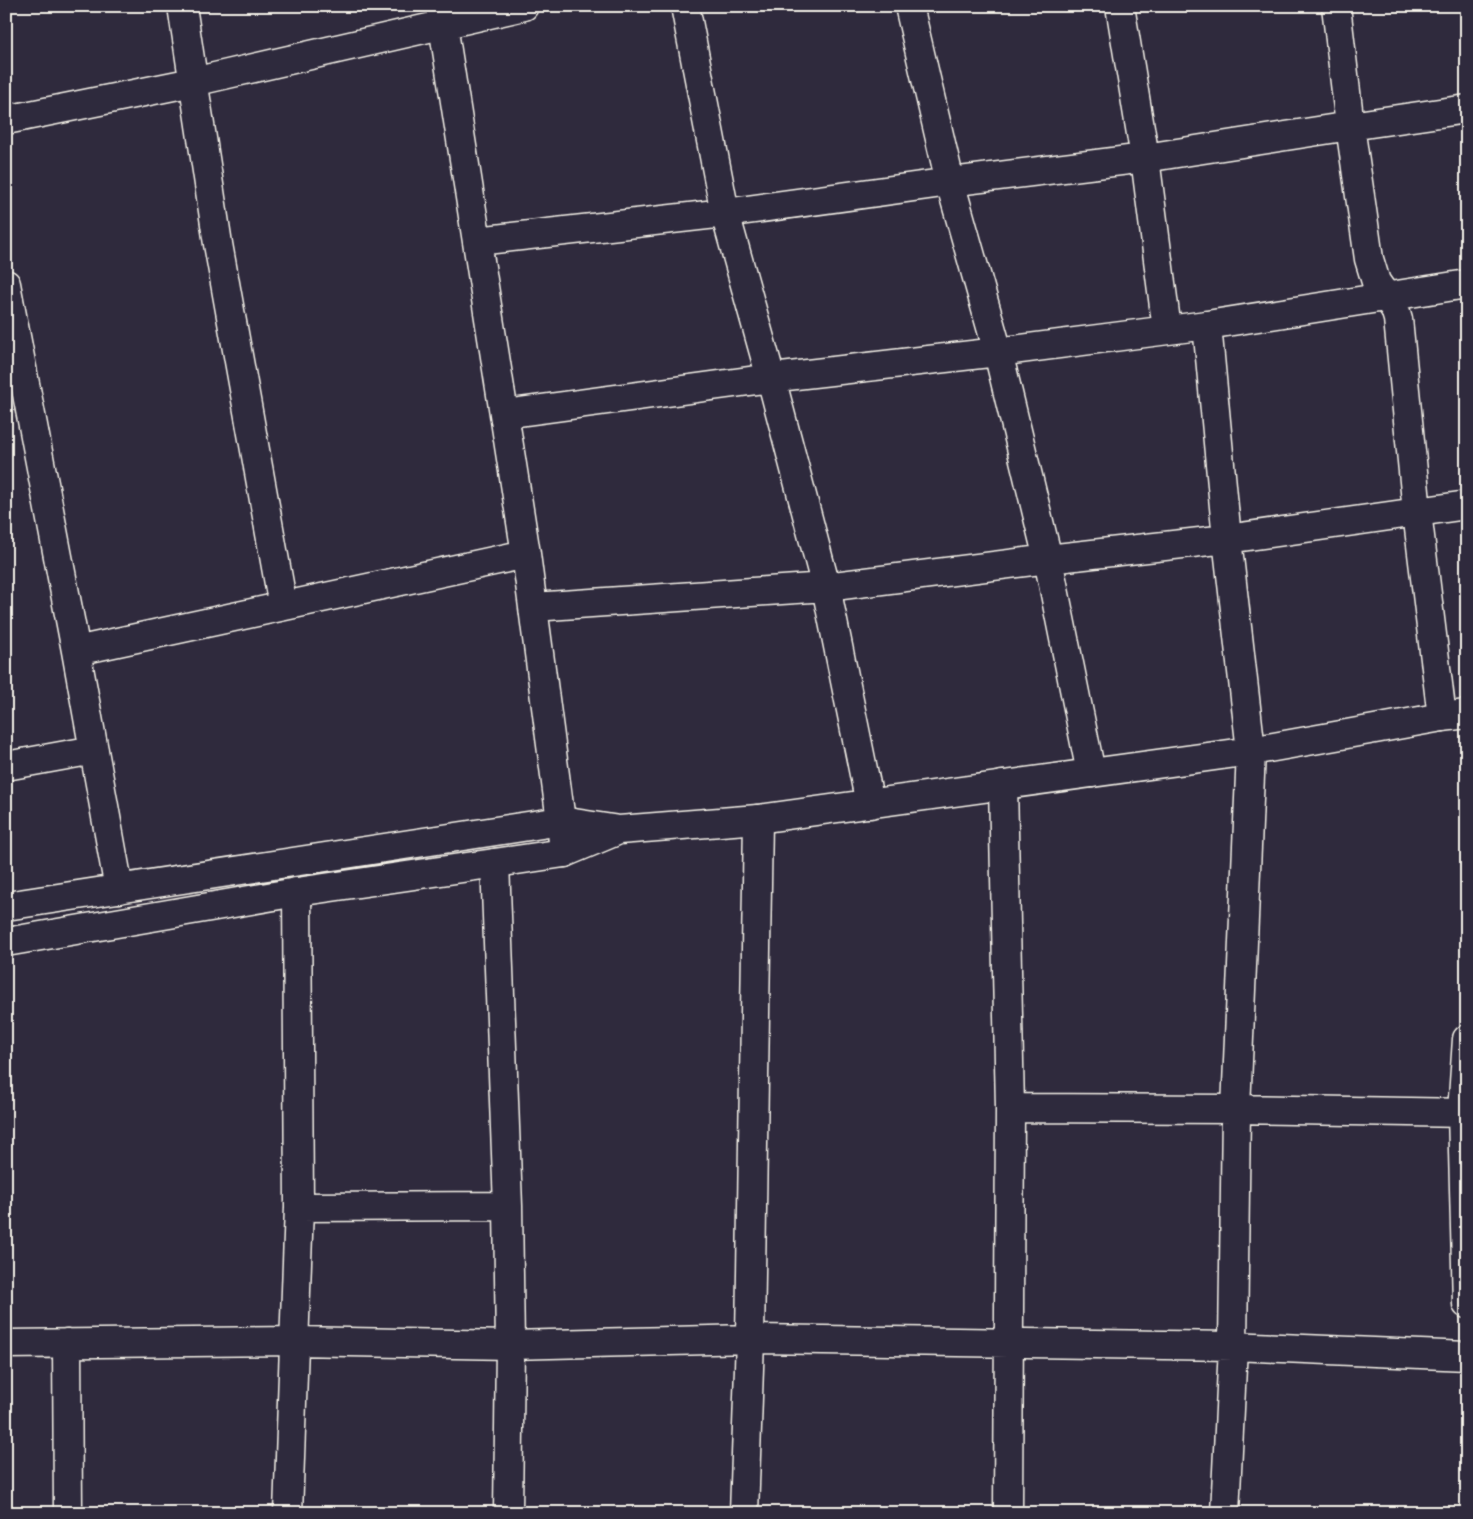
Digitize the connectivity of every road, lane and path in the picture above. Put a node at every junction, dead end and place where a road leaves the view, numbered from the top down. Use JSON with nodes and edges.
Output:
{"nodes":[{"id":1,"x":182,"y":6,"type":"edge"},
{"id":2,"x":524,"y":6,"type":"edge"},
{"id":3,"x":685,"y":6,"type":"edge"},
{"id":4,"x":909,"y":6,"type":"edge"},
{"id":5,"x":1120,"y":6,"type":"edge"},
{"id":6,"x":1336,"y":6,"type":"edge"},
{"id":7,"x":442,"y":16,"type":"edge"},
{"id":8,"x":193,"y":82,"type":"junction"},
{"id":9,"x":1467,"y":109,"type":"edge"},
{"id":10,"x":6,"y":120,"type":"edge"},
{"id":11,"x":1350,"y":126,"type":"junction"},
{"id":12,"x":1145,"y":158,"type":"junction"},
{"id":13,"x":950,"y":182,"type":"junction"},
{"id":14,"x":725,"y":213,"type":"junction"},
{"id":15,"x":477,"y":241,"type":"junction"},
{"id":16,"x":6,"y":284,"type":"edge"},
{"id":17,"x":1467,"y":284,"type":"edge"},
{"id":18,"x":1386,"y":296,"type":"junction"},
{"id":19,"x":1208,"y":325,"type":"junction"},
{"id":20,"x":1167,"y":330,"type":"junction"},
{"id":21,"x":11,"y":337,"type":"edge"},
{"id":22,"x":998,"y":352,"type":"junction"},
{"id":23,"x":771,"y":378,"type":"junction"},
{"id":24,"x":504,"y":414,"type":"junction"},
{"id":25,"x":1467,"y":505,"type":"edge"},
{"id":26,"x":1417,"y":512,"type":"junction"},
{"id":27,"x":1227,"y":539,"type":"junction"},
{"id":28,"x":526,"y":554,"type":"junction"},
{"id":29,"x":1048,"y":559,"type":"junction"},
{"id":30,"x":826,"y":587,"type":"junction"},
{"id":31,"x":283,"y":606,"type":"junction"},
{"id":32,"x":533,"y":607,"type":"junction"},
{"id":33,"x":76,"y":651,"type":"junction"},
{"id":34,"x":1454,"y":715,"type":"edge"},
{"id":35,"x":94,"y":750,"type":"junction"},
{"id":36,"x":1251,"y":751,"type":"junction"},
{"id":37,"x":6,"y":766,"type":"edge"},
{"id":38,"x":1091,"y":773,"type":"junction"},
{"id":39,"x":1003,"y":785,"type":"junction"},
{"id":40,"x":870,"y":804,"type":"junction"},
{"id":41,"x":758,"y":819,"type":"junction"},
{"id":42,"x":561,"y":821,"type":"junction"},
{"id":43,"x":619,"y":830,"type":"junction"},
{"id":44,"x":564,"y":853,"type":"junction"},
{"id":45,"x":495,"y":863,"type":"junction"},
{"id":46,"x":119,"y":889,"type":"junction"},
{"id":47,"x":297,"y":892,"type":"junction"},
{"id":48,"x":6,"y":906,"type":"edge"},
{"id":49,"x":6,"y":942,"type":"edge"},
{"id":50,"x":1467,"y":1039,"type":"edge"},
{"id":51,"x":1010,"y":1108,"type":"junction"},
{"id":52,"x":1236,"y":1109,"type":"junction"},
{"id":53,"x":1464,"y":1112,"type":"edge"},
{"id":54,"x":508,"y":1206,"type":"junction"},
{"id":55,"x":299,"y":1207,"type":"junction"},
{"id":56,"x":1467,"y":1304,"type":"edge"},
{"id":57,"x":750,"y":1339,"type":"junction"},
{"id":58,"x":295,"y":1341,"type":"junction"},
{"id":59,"x":1008,"y":1342,"type":"junction"},
{"id":60,"x":6,"y":1344,"type":"edge"},
{"id":61,"x":67,"y":1344,"type":"junction"},
{"id":62,"x":510,"y":1345,"type":"junction"},
{"id":63,"x":1233,"y":1346,"type":"junction"},
{"id":64,"x":1467,"y":1356,"type":"edge"},
{"id":65,"x":68,"y":1513,"type":"edge"},
{"id":66,"x":288,"y":1513,"type":"edge"},
{"id":67,"x":508,"y":1513,"type":"edge"},
{"id":68,"x":744,"y":1513,"type":"edge"},
{"id":69,"x":1008,"y":1513,"type":"edge"},
{"id":70,"x":1225,"y":1513,"type":"edge"}],
"edges":[{"from":1,"to":8,"type":"street"},
{"from":2,"to":7,"type":"street"},
{"from":3,"to":14,"type":"street"},
{"from":4,"to":13,"type":"street"},
{"from":5,"to":12,"type":"street"},
{"from":6,"to":11,"type":"street"},
{"from":7,"to":8,"type":"street"},
{"from":7,"to":15,"type":"street"},
{"from":8,"to":10,"type":"street"},
{"from":8,"to":31,"type":"street"},
{"from":9,"to":11,"type":"street"},
{"from":11,"to":12,"type":"street"},
{"from":11,"to":18,"type":"street"},
{"from":12,"to":13,"type":"street"},
{"from":12,"to":20,"type":"street"},
{"from":13,"to":14,"type":"street"},
{"from":13,"to":22,"type":"street"},
{"from":14,"to":15,"type":"street"},
{"from":14,"to":23,"type":"street"},
{"from":15,"to":24,"type":"street"},
{"from":16,"to":21,"type":"street"},
{"from":17,"to":18,"type":"street"},
{"from":18,"to":19,"type":"street"},
{"from":18,"to":26,"type":"street"},
{"from":19,"to":20,"type":"street"},
{"from":19,"to":27,"type":"street"},
{"from":20,"to":22,"type":"street"},
{"from":21,"to":33,"type":"street"},
{"from":22,"to":23,"type":"street"},
{"from":22,"to":29,"type":"street"},
{"from":23,"to":24,"type":"street"},
{"from":23,"to":30,"type":"street"},
{"from":24,"to":28,"type":"street"},
{"from":25,"to":26,"type":"street"},
{"from":26,"to":27,"type":"street"},
{"from":26,"to":34,"type":"street"},
{"from":27,"to":29,"type":"street"},
{"from":27,"to":36,"type":"street"},
{"from":28,"to":31,"type":"street"},
{"from":28,"to":32,"type":"street"},
{"from":29,"to":30,"type":"street"},
{"from":29,"to":38,"type":"street"},
{"from":30,"to":32,"type":"street"},
{"from":30,"to":40,"type":"street"},
{"from":31,"to":33,"type":"street"},
{"from":32,"to":42,"type":"street"},
{"from":33,"to":35,"type":"street"},
{"from":34,"to":36,"type":"street"},
{"from":35,"to":37,"type":"street"},
{"from":35,"to":46,"type":"street"},
{"from":36,"to":38,"type":"street"},
{"from":36,"to":52,"type":"street"},
{"from":38,"to":39,"type":"street"},
{"from":39,"to":40,"type":"street"},
{"from":39,"to":51,"type":"street"},
{"from":40,"to":41,"type":"street"},
{"from":41,"to":43,"type":"street"},
{"from":41,"to":57,"type":"street"},
{"from":42,"to":43,"type":"street"},
{"from":42,"to":44,"type":"street"},
{"from":42,"to":46,"type":"street"},
{"from":43,"to":44,"type":"street"},
{"from":44,"to":45,"type":"street"},
{"from":45,"to":47,"type":"street"},
{"from":45,"to":54,"type":"street"},
{"from":46,"to":48,"type":"street"},
{"from":47,"to":49,"type":"street"},
{"from":47,"to":55,"type":"street"},
{"from":50,"to":53,"type":"street"},
{"from":51,"to":52,"type":"street"},
{"from":51,"to":59,"type":"street"},
{"from":52,"to":53,"type":"street"},
{"from":52,"to":63,"type":"street"},
{"from":53,"to":56,"type":"street"},
{"from":54,"to":55,"type":"street"},
{"from":54,"to":62,"type":"street"},
{"from":55,"to":58,"type":"street"},
{"from":57,"to":59,"type":"street"},
{"from":57,"to":62,"type":"street"},
{"from":57,"to":68,"type":"street"},
{"from":58,"to":61,"type":"street"},
{"from":58,"to":62,"type":"street"},
{"from":58,"to":66,"type":"street"},
{"from":59,"to":63,"type":"street"},
{"from":59,"to":69,"type":"street"},
{"from":60,"to":61,"type":"street"},
{"from":61,"to":65,"type":"street"},
{"from":62,"to":67,"type":"street"},
{"from":63,"to":64,"type":"street"},
{"from":63,"to":70,"type":"street"}]}
